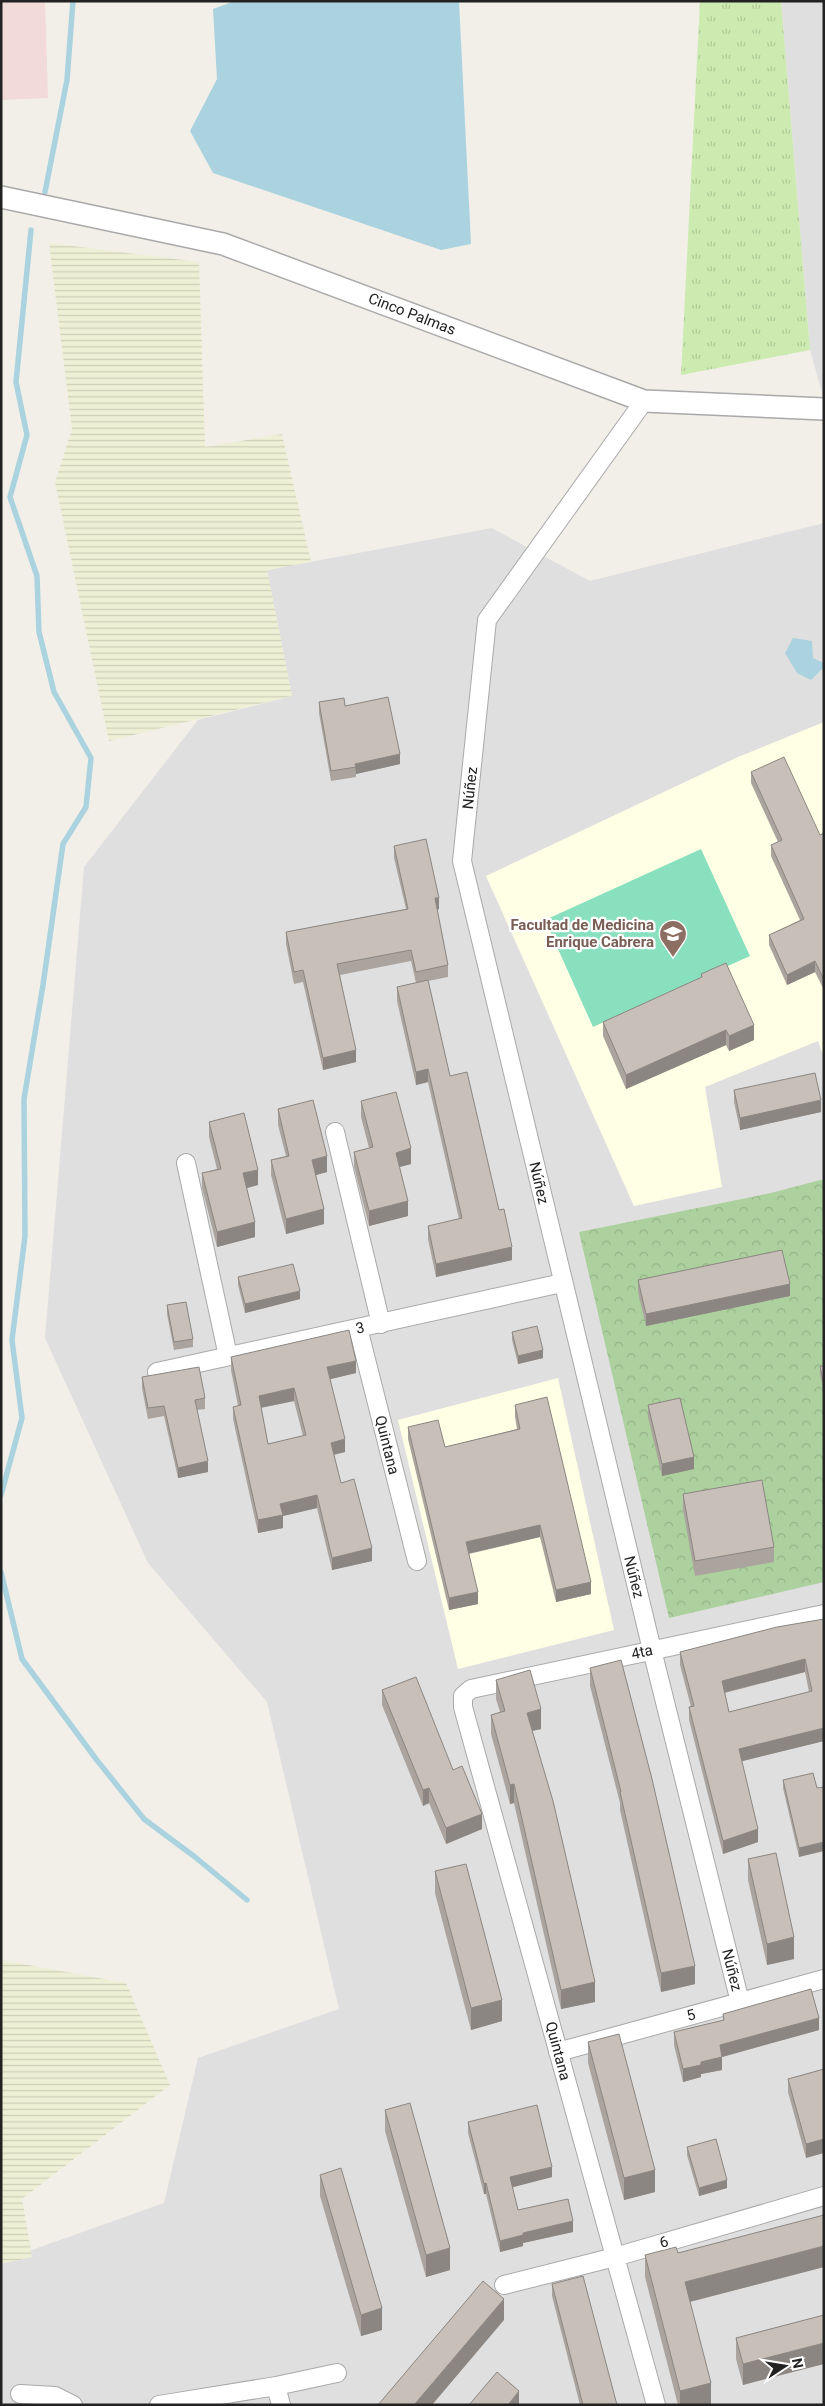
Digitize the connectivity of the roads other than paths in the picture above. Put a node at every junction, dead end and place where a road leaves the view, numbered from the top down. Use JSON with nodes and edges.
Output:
{"nodes":[{"id":1,"x":1,"y":197,"type":"edge"},
{"id":2,"x":644,"y":401,"type":"junction"},
{"id":3,"x":824,"y":409,"type":"edge"},
{"id":4,"x":335,"y":1132,"type":"dead end"},
{"id":5,"x":186,"y":1163,"type":"dead end"},
{"id":6,"x":562,"y":1283,"type":"junction"},
{"id":7,"x":381,"y":1324,"type":"junction"},
{"id":8,"x":358,"y":1328,"type":"junction"},
{"id":9,"x":228,"y":1356,"type":"junction"},
{"id":10,"x":157,"y":1372,"type":"edge"},
{"id":11,"x":416,"y":1561,"type":"dead end"},
{"id":12,"x":824,"y":1614,"type":"edge"},
{"id":13,"x":652,"y":1650,"type":"junction"},
{"id":14,"x":463,"y":1696,"type":"joint"},
{"id":15,"x":824,"y":1979,"type":"edge"},
{"id":16,"x":740,"y":2002,"type":"junction"},
{"id":17,"x":558,"y":2052,"type":"junction"},
{"id":18,"x":824,"y":2196,"type":"edge"},
{"id":19,"x":615,"y":2256,"type":"junction"},
{"id":20,"x":504,"y":2285,"type":"dead end"},
{"id":21,"x":337,"y":2373,"type":"dead end"},
{"id":22,"x":276,"y":2386,"type":"junction"},
{"id":23,"x":20,"y":2394,"type":"dead end"},
{"id":24,"x":73,"y":2405,"type":"edge"},
{"id":25,"x":159,"y":2405,"type":"edge"},
{"id":26,"x":281,"y":2405,"type":"edge"},
{"id":27,"x":656,"y":2405,"type":"edge"}],
"edges":[{"from":1,"to":2,"type":"street","name":"Cinco Palmas"},
{"from":2,"to":3,"type":"street","name":"Cinco Palmas"},
{"from":2,"to":6,"type":"street","name":"Núñez"},
{"from":4,"to":7,"type":"street"},
{"from":5,"to":9,"type":"street"},
{"from":6,"to":7,"type":"street","name":"3"},
{"from":6,"to":13,"type":"street","name":"Núñez"},
{"from":7,"to":8,"type":"street","name":"3"},
{"from":8,"to":9,"type":"street","name":"3"},
{"from":8,"to":11,"type":"street","name":"Quintana"},
{"from":9,"to":10,"type":"street","name":"3"},
{"from":12,"to":13,"type":"street","name":"4ta"},
{"from":13,"to":14,"type":"street","name":"4ta"},
{"from":13,"to":16,"type":"street","name":"Núñez"},
{"from":14,"to":17,"type":"street","name":"Quintana"},
{"from":15,"to":16,"type":"street","name":"5"},
{"from":16,"to":17,"type":"street","name":"5"},
{"from":17,"to":19,"type":"street","name":"Quintana"},
{"from":18,"to":19,"type":"street","name":"6"},
{"from":19,"to":20,"type":"street","name":"6"},
{"from":19,"to":27,"type":"street","name":"Quintana"},
{"from":21,"to":22,"type":"street"},
{"from":22,"to":25,"type":"street"},
{"from":22,"to":26,"type":"street"},
{"from":23,"to":24,"type":"street"}]}
